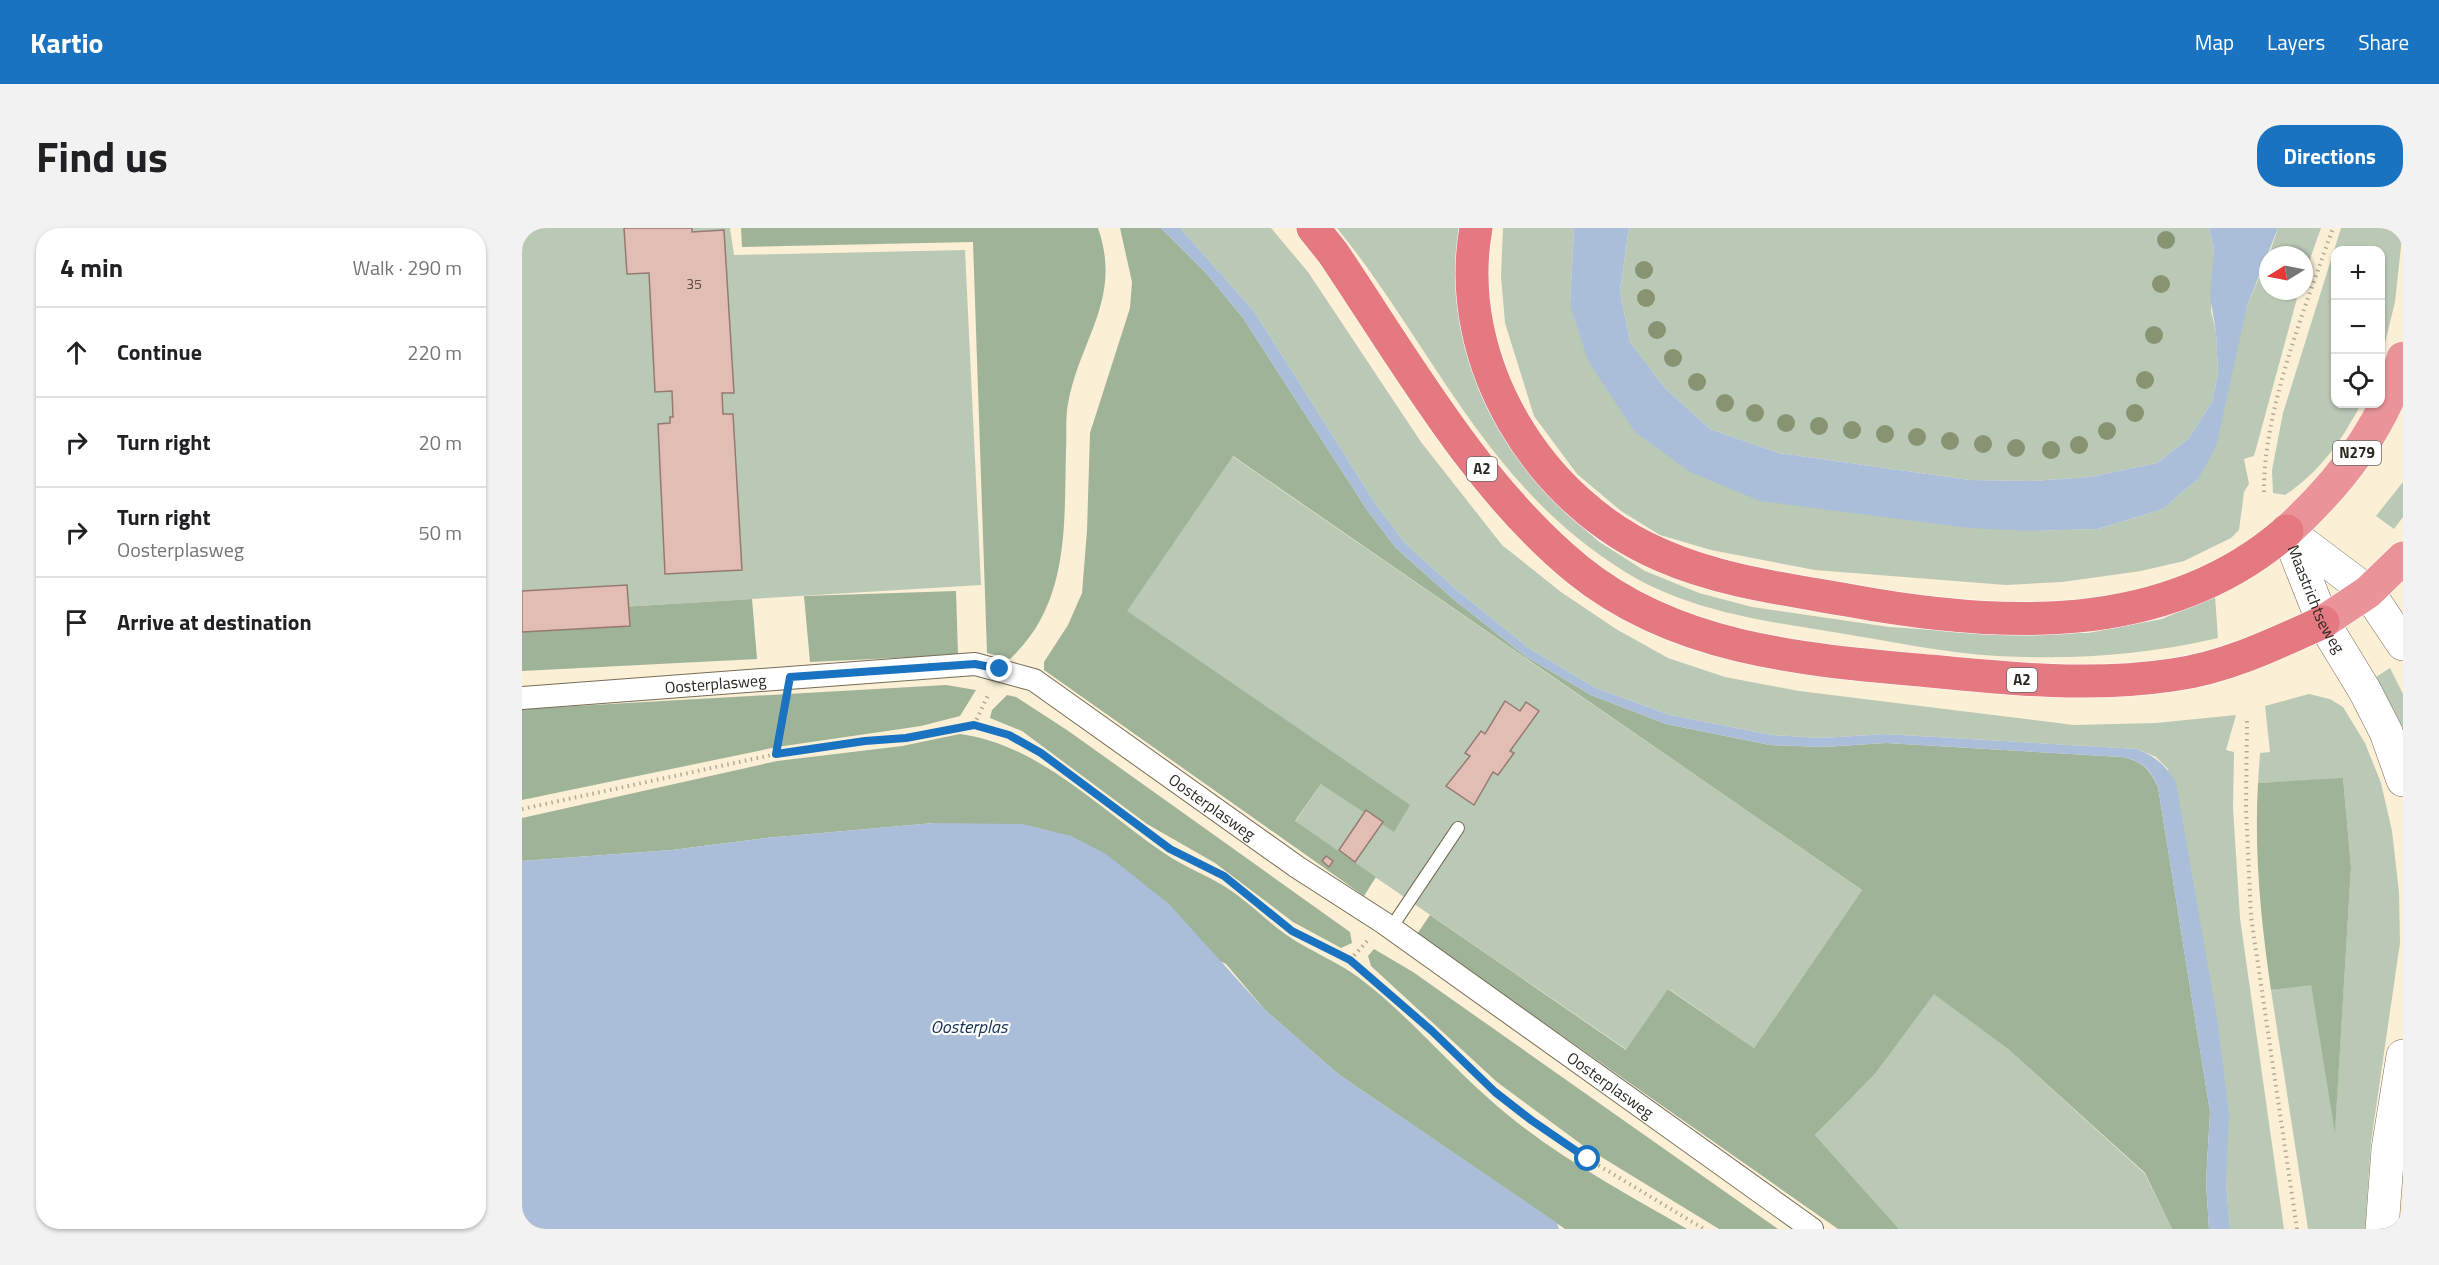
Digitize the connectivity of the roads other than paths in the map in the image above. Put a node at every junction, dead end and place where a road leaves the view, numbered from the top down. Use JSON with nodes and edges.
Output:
{"nodes":[{"id":1,"x":1313,"y":228,"type":"edge"},
{"id":2,"x":1476,"y":228,"type":"edge"},
{"id":3,"x":2403,"y":358,"type":"edge"},
{"id":4,"x":2287,"y":531,"type":"junction"},
{"id":5,"x":2403,"y":558,"type":"edge"},
{"id":6,"x":2368,"y":592,"type":"junction"},
{"id":7,"x":2323,"y":622,"type":"junction"},
{"id":8,"x":2403,"y":644,"type":"edge"},
{"id":9,"x":522,"y":698,"type":"edge"},
{"id":10,"x":2403,"y":780,"type":"edge"},
{"id":11,"x":1458,"y":828,"type":"dead end"},
{"id":12,"x":1391,"y":928,"type":"junction"},
{"id":13,"x":2403,"y":1056,"type":"edge"},
{"id":14,"x":1812,"y":1229,"type":"edge"},
{"id":15,"x":2382,"y":1229,"type":"edge"}],
"edges":[{"from":1,"to":7,"type":"highway","number":"A2"},
{"from":2,"to":4,"type":"highway"},
{"from":3,"to":4,"type":"highway","number":"N279"},
{"from":4,"to":6,"type":"main road","name":"Maastrichtseweg"},
{"from":4,"to":7,"type":"main road","name":"Maastrichtseweg"},
{"from":5,"to":6,"type":"highway"},
{"from":6,"to":7,"type":"highway"},
{"from":6,"to":8,"type":"main road","name":"Maastrichtseweg"},
{"from":7,"to":10,"type":"main road","name":"Maastrichtseweg"},
{"from":9,"to":12,"type":"street","name":"Oosterplasweg"},
{"from":11,"to":12,"type":"lane"},
{"from":12,"to":14,"type":"street","name":"Oosterplasweg"},
{"from":13,"to":15,"type":"main road"}]}
